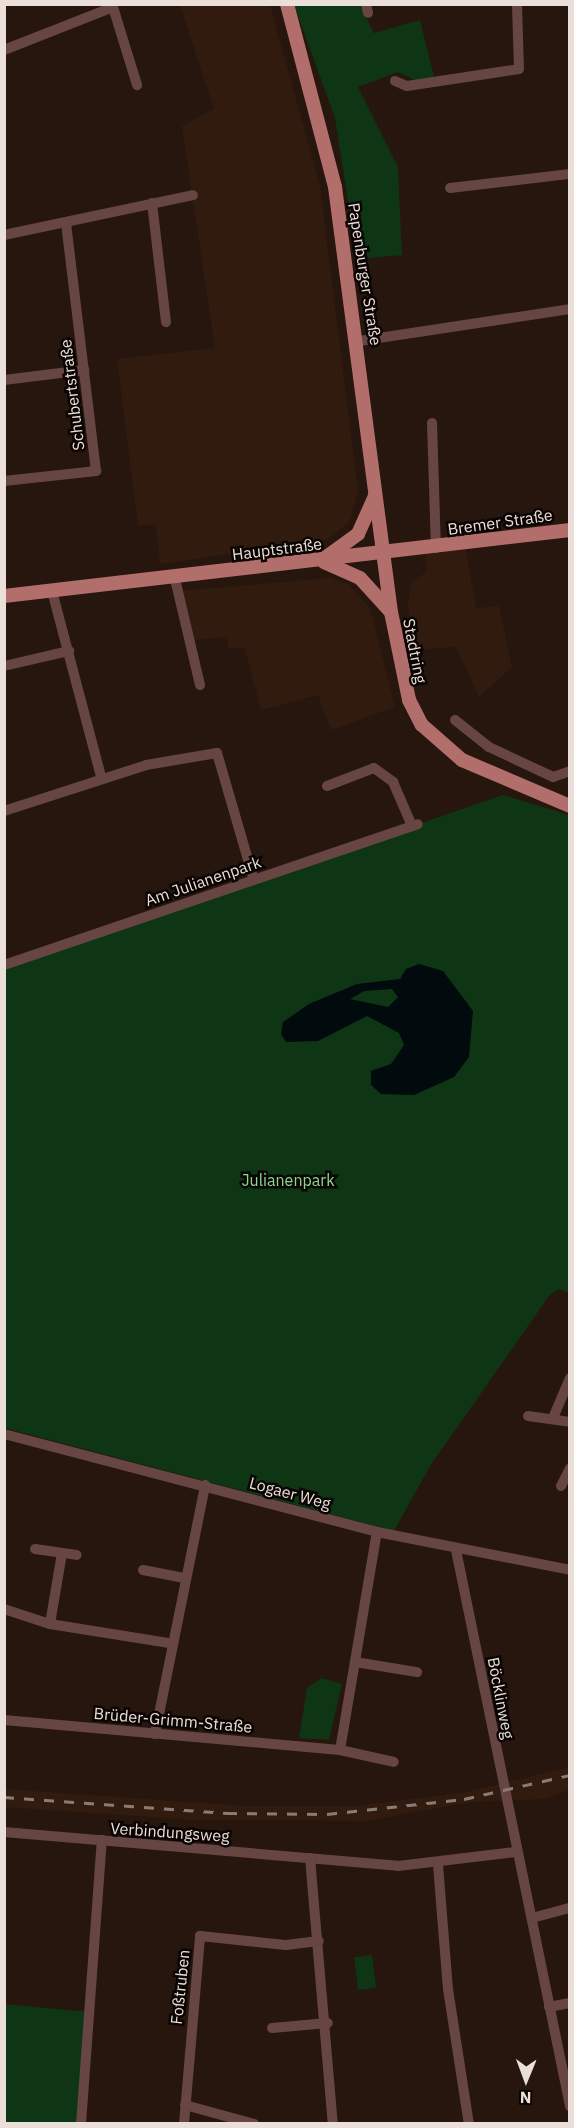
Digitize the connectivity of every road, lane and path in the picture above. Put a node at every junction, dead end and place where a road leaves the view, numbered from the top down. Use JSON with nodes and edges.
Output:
{"nodes":[{"id":1,"x":287,"y":4,"type":"edge"},
{"id":2,"x":517,"y":4,"type":"edge"},
{"id":3,"x":113,"y":6,"type":"edge"},
{"id":4,"x":4,"y":50,"type":"edge"},
{"id":5,"x":395,"y":81,"type":"dead end"},
{"id":6,"x":137,"y":85,"type":"dead end"},
{"id":7,"x":570,"y":174,"type":"edge"},
{"id":8,"x":450,"y":188,"type":"dead end"},
{"id":9,"x":193,"y":195,"type":"dead end"},
{"id":10,"x":152,"y":203,"type":"junction"},
{"id":11,"x":66,"y":223,"type":"junction"},
{"id":12,"x":6,"y":231,"type":"edge"},
{"id":13,"x":570,"y":309,"type":"edge"},
{"id":14,"x":166,"y":322,"type":"dead end"},
{"id":15,"x":359,"y":341,"type":"junction"},
{"id":16,"x":84,"y":370,"type":"junction"},
{"id":17,"x":4,"y":380,"type":"edge"},
{"id":18,"x":432,"y":423,"type":"dead end"},
{"id":19,"x":4,"y":482,"type":"edge"},
{"id":20,"x":376,"y":494,"type":"junction"},
{"id":21,"x":570,"y":530,"type":"edge"},
{"id":22,"x":436,"y":548,"type":"junction"},
{"id":23,"x":384,"y":554,"type":"junction"},
{"id":24,"x":319,"y":560,"type":"junction"},
{"id":25,"x":175,"y":579,"type":"junction"},
{"id":26,"x":52,"y":591,"type":"junction"},
{"id":27,"x":4,"y":596,"type":"edge"},
{"id":28,"x":391,"y":612,"type":"junction"},
{"id":29,"x":69,"y":651,"type":"junction"},
{"id":30,"x":4,"y":666,"type":"edge"},
{"id":31,"x":200,"y":685,"type":"dead end"},
{"id":32,"x":455,"y":720,"type":"dead end"},
{"id":33,"x":570,"y":771,"type":"edge"},
{"id":34,"x":101,"y":777,"type":"junction"},
{"id":35,"x":327,"y":786,"type":"dead end"},
{"id":36,"x":570,"y":806,"type":"edge"},
{"id":37,"x":4,"y":812,"type":"edge"},
{"id":38,"x":254,"y":880,"type":"junction"},
{"id":39,"x":4,"y":965,"type":"edge"},
{"id":40,"x":570,"y":1378,"type":"edge"},
{"id":41,"x":528,"y":1416,"type":"dead end"},
{"id":42,"x":553,"y":1418,"type":"junction"},
{"id":43,"x":570,"y":1422,"type":"edge"},
{"id":44,"x":4,"y":1434,"type":"edge"},
{"id":45,"x":570,"y":1468,"type":"edge"},
{"id":46,"x":205,"y":1485,"type":"junction"},
{"id":47,"x":561,"y":1486,"type":"dead end"},
{"id":48,"x":377,"y":1532,"type":"junction"},
{"id":49,"x":35,"y":1549,"type":"dead end"},
{"id":50,"x":456,"y":1550,"type":"junction"},
{"id":51,"x":62,"y":1553,"type":"junction"},
{"id":52,"x":77,"y":1556,"type":"dead end"},
{"id":53,"x":143,"y":1570,"type":"dead end"},
{"id":54,"x":570,"y":1570,"type":"edge"},
{"id":55,"x":184,"y":1578,"type":"junction"},
{"id":56,"x":4,"y":1609,"type":"edge"},
{"id":57,"x":50,"y":1624,"type":"junction"},
{"id":58,"x":169,"y":1643,"type":"junction"},
{"id":59,"x":355,"y":1662,"type":"junction"},
{"id":60,"x":417,"y":1672,"type":"dead end"},
{"id":61,"x":4,"y":1720,"type":"edge"},
{"id":62,"x":155,"y":1734,"type":"junction"},
{"id":63,"x":340,"y":1750,"type":"junction"},
{"id":64,"x":394,"y":1762,"type":"dead end"},
{"id":65,"x":4,"y":1832,"type":"edge"},
{"id":66,"x":102,"y":1840,"type":"junction"},
{"id":67,"x":516,"y":1852,"type":"junction"},
{"id":68,"x":310,"y":1858,"type":"junction"},
{"id":69,"x":438,"y":1865,"type":"junction"},
{"id":70,"x":570,"y":1908,"type":"edge"},
{"id":71,"x":532,"y":1918,"type":"junction"},
{"id":72,"x":319,"y":1941,"type":"junction"},
{"id":73,"x":570,"y":2003,"type":"edge"},
{"id":74,"x":549,"y":2007,"type":"junction"},
{"id":75,"x":328,"y":2023,"type":"junction"},
{"id":76,"x":272,"y":2028,"type":"dead end"},
{"id":77,"x":185,"y":2105,"type":"junction"},
{"id":78,"x":570,"y":2106,"type":"edge"},
{"id":79,"x":81,"y":2124,"type":"edge"},
{"id":80,"x":184,"y":2124,"type":"edge"},
{"id":81,"x":254,"y":2124,"type":"edge"},
{"id":82,"x":333,"y":2124,"type":"edge"},
{"id":83,"x":469,"y":2124,"type":"edge"}],
"edges":[{"from":1,"to":15,"type":"main road","name":"Papenburger Straße"},
{"from":2,"to":5,"type":"street"},
{"from":3,"to":4,"type":"street"},
{"from":3,"to":6,"type":"street"},
{"from":7,"to":8,"type":"street"},
{"from":9,"to":10,"type":"street"},
{"from":10,"to":11,"type":"street"},
{"from":10,"to":14,"type":"street"},
{"from":11,"to":12,"type":"street"},
{"from":11,"to":16,"type":"street","name":"Schubertstraße"},
{"from":13,"to":15,"type":"street"},
{"from":15,"to":20,"type":"main road","name":"Papenburger Straße"},
{"from":16,"to":17,"type":"street"},
{"from":16,"to":19,"type":"street","name":"Schubertstraße"},
{"from":18,"to":22,"type":"street","name":"Bremer Straße"},
{"from":20,"to":23,"type":"main road","name":"Papenburger Straße"},
{"from":20,"to":24,"type":"main road"},
{"from":21,"to":22,"type":"main road","name":"Bremer Straße"},
{"from":22,"to":23,"type":"main road","name":"Bremer Straße"},
{"from":23,"to":24,"type":"main road","name":"Hauptstraße"},
{"from":23,"to":28,"type":"main road","name":"Stadtring"},
{"from":24,"to":25,"type":"main road","name":"Hauptstraße"},
{"from":24,"to":28,"type":"main road"},
{"from":25,"to":26,"type":"main road","name":"Hauptstraße"},
{"from":25,"to":31,"type":"street"},
{"from":26,"to":27,"type":"main road","name":"Hauptstraße"},
{"from":26,"to":29,"type":"street"},
{"from":28,"to":36,"type":"main road","name":"Stadtring"},
{"from":29,"to":30,"type":"street"},
{"from":29,"to":34,"type":"street"},
{"from":32,"to":33,"type":"street"},
{"from":34,"to":37,"type":"street"},
{"from":34,"to":38,"type":"street"},
{"from":35,"to":38,"type":"street","name":"Am Julianenpark"},
{"from":38,"to":39,"type":"street","name":"Am Julianenpark"},
{"from":40,"to":42,"type":"street"},
{"from":41,"to":42,"type":"street"},
{"from":42,"to":43,"type":"street"},
{"from":44,"to":46,"type":"street","name":"Logaer Weg"},
{"from":45,"to":47,"type":"street"},
{"from":46,"to":48,"type":"street","name":"Logaer Weg"},
{"from":46,"to":55,"type":"street"},
{"from":48,"to":50,"type":"street","name":"Logaer Weg"},
{"from":48,"to":59,"type":"street"},
{"from":49,"to":51,"type":"street"},
{"from":50,"to":54,"type":"street","name":"Logaer Weg"},
{"from":50,"to":67,"type":"street","name":"Böcklinweg"},
{"from":51,"to":52,"type":"street"},
{"from":51,"to":57,"type":"street"},
{"from":53,"to":55,"type":"street"},
{"from":55,"to":58,"type":"street"},
{"from":56,"to":57,"type":"street"},
{"from":57,"to":58,"type":"street"},
{"from":58,"to":62,"type":"street"},
{"from":59,"to":60,"type":"street"},
{"from":59,"to":63,"type":"street"},
{"from":61,"to":62,"type":"street","name":"Brüder-Grimm-Straße"},
{"from":62,"to":63,"type":"street","name":"Brüder-Grimm-Straße"},
{"from":63,"to":64,"type":"street","name":"Brüder-Grimm-Straße"},
{"from":65,"to":66,"type":"street"},
{"from":66,"to":68,"type":"street","name":"Verbindungsweg"},
{"from":66,"to":79,"type":"street","name":"Verbindungsweg"},
{"from":67,"to":69,"type":"street","name":"Verbindungsweg"},
{"from":67,"to":71,"type":"street","name":"Böcklinweg"},
{"from":68,"to":69,"type":"street","name":"Verbindungsweg"},
{"from":68,"to":72,"type":"street"},
{"from":69,"to":83,"type":"street"},
{"from":70,"to":71,"type":"street"},
{"from":71,"to":74,"type":"street","name":"Böcklinweg"},
{"from":72,"to":75,"type":"street"},
{"from":72,"to":77,"type":"street","name":"Foßtruben"},
{"from":73,"to":74,"type":"street"},
{"from":74,"to":78,"type":"street","name":"Böcklinweg"},
{"from":75,"to":76,"type":"street"},
{"from":75,"to":82,"type":"street"},
{"from":77,"to":80,"type":"street","name":"Foßtruben"},
{"from":77,"to":81,"type":"street"}]}
